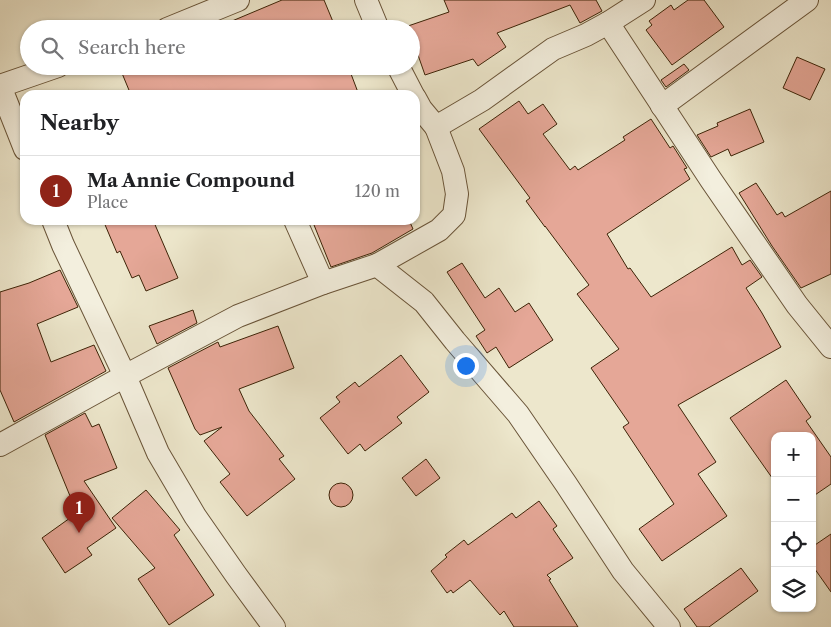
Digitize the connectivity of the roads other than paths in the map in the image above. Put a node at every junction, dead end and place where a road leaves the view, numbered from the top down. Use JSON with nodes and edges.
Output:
{"nodes":[{"id":1,"x":238,"y":0,"type":"edge"},
{"id":2,"x":366,"y":0,"type":"edge"},
{"id":3,"x":644,"y":0,"type":"edge"},
{"id":4,"x":807,"y":0,"type":"edge"},
{"id":5,"x":189,"y":20,"type":"edge"},
{"id":6,"x":374,"y":20,"type":"edge"},
{"id":7,"x":608,"y":24,"type":"junction"},
{"id":8,"x":32,"y":75,"type":"edge"},
{"id":9,"x":403,"y":75,"type":"edge"},
{"id":10,"x":410,"y":90,"type":"edge"},
{"id":11,"x":662,"y":106,"type":"junction"},
{"id":12,"x":420,"y":108,"type":"edge"},
{"id":13,"x":436,"y":127,"type":"junction"},
{"id":14,"x":20,"y":136,"type":"edge"},
{"id":15,"x":56,"y":225,"type":"edge"},
{"id":16,"x":297,"y":225,"type":"edge"},
{"id":17,"x":377,"y":265,"type":"junction"},
{"id":18,"x":323,"y":283,"type":"junction"},
{"id":19,"x":831,"y":347,"type":"edge"},
{"id":20,"x":125,"y":376,"type":"junction"},
{"id":21,"x":0,"y":445,"type":"edge"},
{"id":22,"x":274,"y":627,"type":"edge"},
{"id":23,"x":669,"y":627,"type":"edge"}],
"edges":[{"from":1,"to":5,"type":"street"},
{"from":2,"to":6,"type":"street"},
{"from":3,"to":7,"type":"street"},
{"from":4,"to":11,"type":"street"},
{"from":7,"to":11,"type":"street"},
{"from":7,"to":13,"type":"street"},
{"from":8,"to":14,"type":"street"},
{"from":9,"to":10,"type":"street"},
{"from":11,"to":19,"type":"street"},
{"from":12,"to":13,"type":"street"},
{"from":13,"to":17,"type":"street"},
{"from":15,"to":20,"type":"street"},
{"from":16,"to":18,"type":"street"},
{"from":17,"to":18,"type":"street"},
{"from":17,"to":23,"type":"street"},
{"from":18,"to":20,"type":"street"},
{"from":20,"to":21,"type":"street"},
{"from":20,"to":22,"type":"street"}]}
